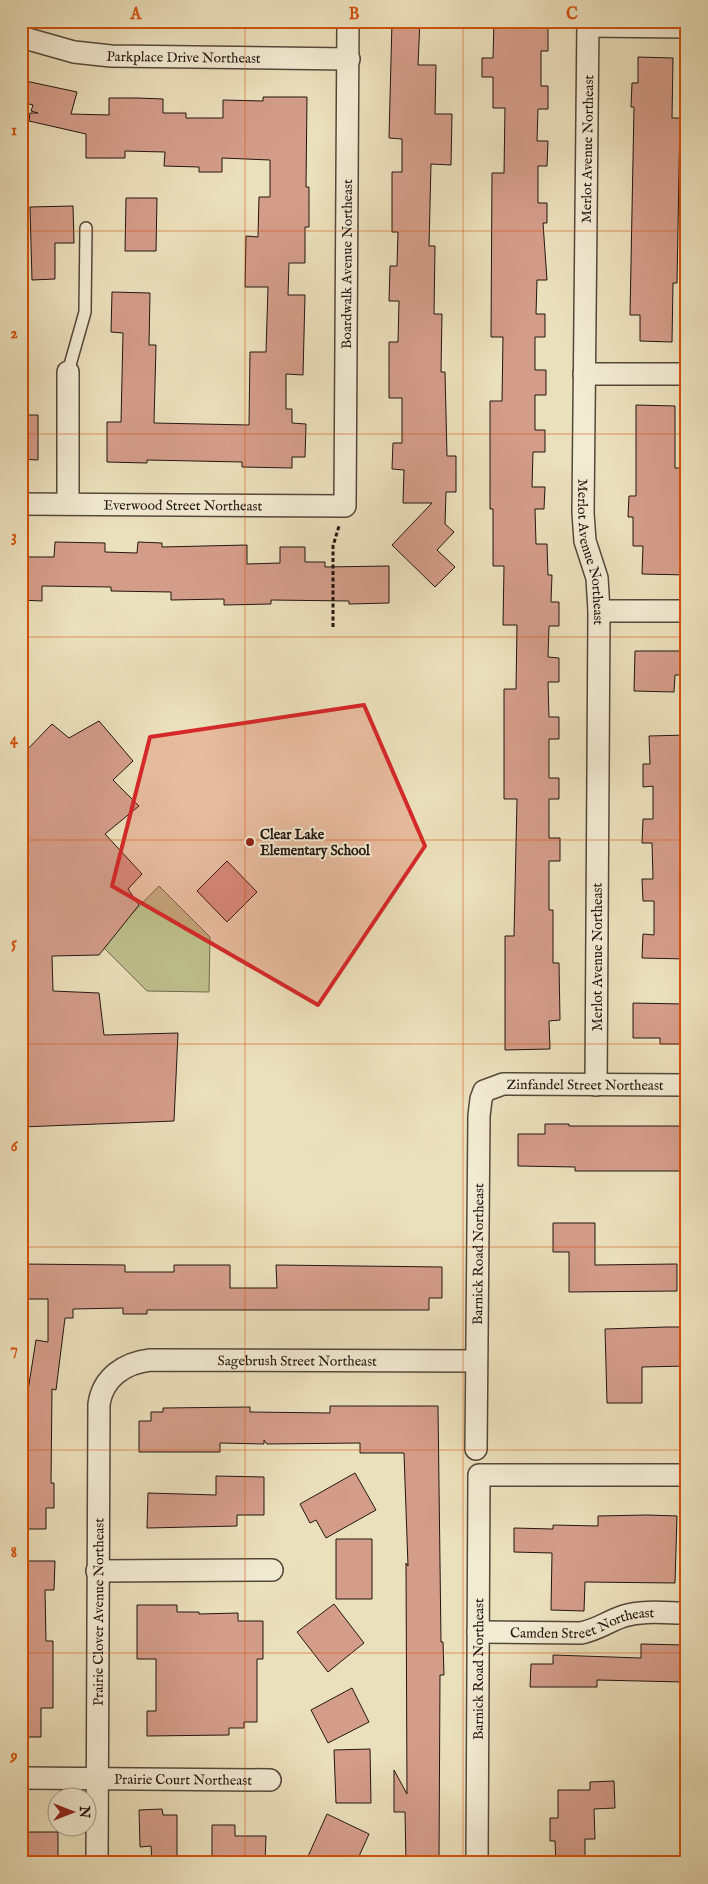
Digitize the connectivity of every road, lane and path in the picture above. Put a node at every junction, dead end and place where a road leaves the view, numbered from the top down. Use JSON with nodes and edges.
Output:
{"nodes":[{"id":1,"x":348,"y":21,"type":"edge"},
{"id":2,"x":588,"y":24,"type":"edge"},
{"id":3,"x":687,"y":27,"type":"edge"},
{"id":4,"x":21,"y":38,"type":"edge"},
{"id":5,"x":349,"y":59,"type":"junction"},
{"id":6,"x":86,"y":228,"type":"dead end"},
{"id":7,"x":68,"y":372,"type":"joint"},
{"id":8,"x":584,"y":374,"type":"junction"},
{"id":9,"x":687,"y":374,"type":"edge"},
{"id":10,"x":21,"y":504,"type":"edge"},
{"id":11,"x":68,"y":504,"type":"junction"},
{"id":12,"x":345,"y":506,"type":"junction"},
{"id":13,"x":599,"y":611,"type":"junction"},
{"id":14,"x":687,"y":611,"type":"edge"},
{"id":15,"x":333,"y":627,"type":"dead end"},
{"id":16,"x":596,"y":1084,"type":"junction"},
{"id":17,"x":687,"y":1085,"type":"edge"},
{"id":18,"x":484,"y":1091,"type":"joint"},
{"id":19,"x":476,"y":1361,"type":"junction"},
{"id":20,"x":121,"y":1370,"type":"joint"},
{"id":21,"x":476,"y":1449,"type":"dead end"},
{"id":22,"x":687,"y":1475,"type":"edge"},
{"id":23,"x":272,"y":1570,"type":"dead end"},
{"id":24,"x":97,"y":1571,"type":"junction"},
{"id":25,"x":687,"y":1613,"type":"edge"},
{"id":26,"x":478,"y":1632,"type":"junction"},
{"id":27,"x":21,"y":1778,"type":"edge"},
{"id":28,"x":98,"y":1779,"type":"junction"},
{"id":29,"x":270,"y":1780,"type":"dead end"},
{"id":30,"x":97,"y":1863,"type":"edge"},
{"id":31,"x":476,"y":1863,"type":"edge"}],
"edges":[{"from":1,"to":5,"type":"street","name":"Boardwalk Avenue Northeast"},
{"from":2,"to":3,"type":"street"},
{"from":2,"to":8,"type":"street","name":"Merlot Avenue Northeast"},
{"from":4,"to":5,"type":"street","name":"Parkplace Drive Northeast"},
{"from":5,"to":12,"type":"street","name":"Boardwalk Avenue Northeast"},
{"from":6,"to":7,"type":"lane"},
{"from":7,"to":11,"type":"street"},
{"from":8,"to":9,"type":"street"},
{"from":8,"to":13,"type":"street","name":"Merlot Avenue Northeast"},
{"from":10,"to":11,"type":"street","name":"Everwood Street Northeast"},
{"from":11,"to":12,"type":"street","name":"Everwood Street Northeast"},
{"from":12,"to":15,"type":"path"},
{"from":13,"to":14,"type":"street"},
{"from":13,"to":16,"type":"street","name":"Merlot Avenue Northeast"},
{"from":16,"to":17,"type":"street","name":"Zinfandel Street Northeast"},
{"from":16,"to":18,"type":"street","name":"Zinfandel Street Northeast"},
{"from":18,"to":19,"type":"street","name":"Barnick Road Northeast"},
{"from":19,"to":20,"type":"street","name":"Sagebrush Street Northeast"},
{"from":19,"to":21,"type":"street","name":"Barnick Road Northeast"},
{"from":20,"to":24,"type":"street","name":"Prairie Clover Avenue Northeast"},
{"from":22,"to":26,"type":"street","name":"Barnick Road Northeast"},
{"from":23,"to":24,"type":"street"},
{"from":24,"to":28,"type":"street","name":"Prairie Clover Avenue Northeast"},
{"from":25,"to":26,"type":"street","name":"Camden Street Northeast"},
{"from":26,"to":31,"type":"street","name":"Barnick Road Northeast"},
{"from":27,"to":28,"type":"street","name":"Prairie Court Northeast"},
{"from":28,"to":29,"type":"street","name":"Prairie Court Northeast"},
{"from":28,"to":30,"type":"street","name":"Prairie Clover Avenue Northeast"}]}
